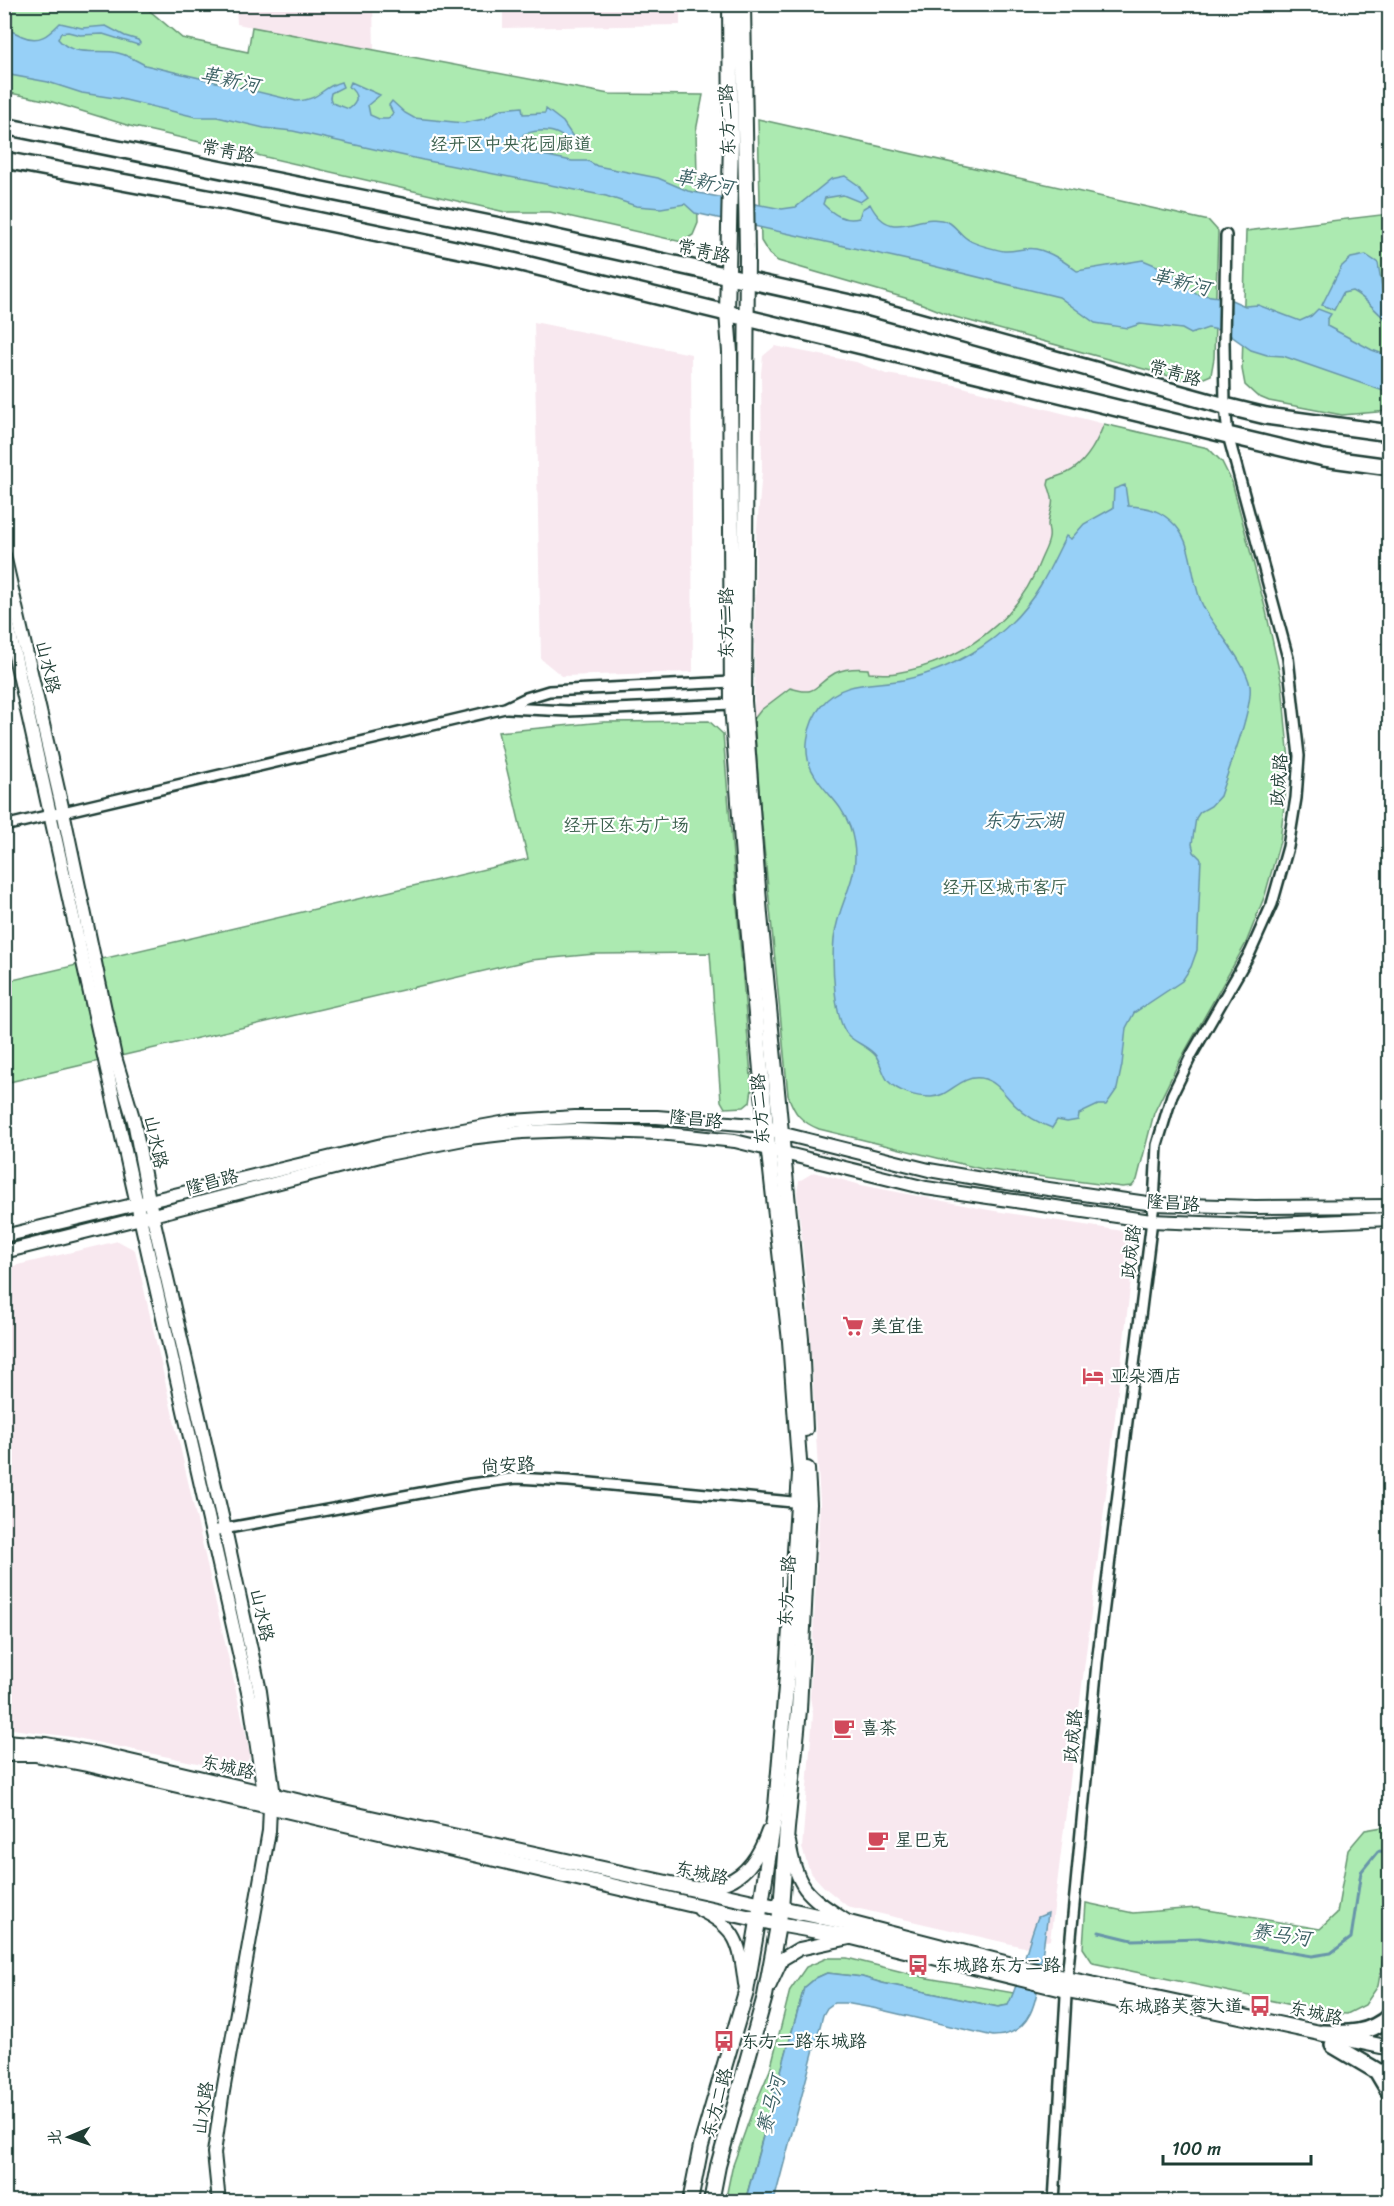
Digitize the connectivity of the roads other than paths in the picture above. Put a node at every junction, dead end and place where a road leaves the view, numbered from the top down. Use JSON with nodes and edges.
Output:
{"nodes":[{"id":1,"x":730,"y":4,"type":"edge"},
{"id":2,"x":743,"y":4,"type":"edge"},
{"id":3,"x":4,"y":126,"type":"edge"},
{"id":4,"x":4,"y":160,"type":"edge"},
{"id":5,"x":1226,"y":235,"type":"dead end"},
{"id":6,"x":729,"y":276,"type":"junction"},
{"id":7,"x":747,"y":281,"type":"junction"},
{"id":8,"x":727,"y":313,"type":"junction"},
{"id":9,"x":746,"y":318,"type":"junction"},
{"id":10,"x":1225,"y":406,"type":"junction"},
{"id":11,"x":1389,"y":433,"type":"edge"},
{"id":12,"x":1228,"y":435,"type":"junction"},
{"id":13,"x":1389,"y":467,"type":"edge"},
{"id":14,"x":4,"y":555,"type":"edge"},
{"id":15,"x":4,"y":607,"type":"edge"},
{"id":16,"x":732,"y":682,"type":"junction"},
{"id":17,"x":732,"y":704,"type":"junction"},
{"id":18,"x":504,"y":708,"type":"junction"},
{"id":19,"x":63,"y":811,"type":"junction"},
{"id":20,"x":50,"y":814,"type":"junction"},
{"id":21,"x":4,"y":826,"type":"edge"},
{"id":22,"x":766,"y":1126,"type":"junction"},
{"id":23,"x":780,"y":1133,"type":"junction"},
{"id":24,"x":775,"y":1152,"type":"junction"},
{"id":25,"x":143,"y":1202,"type":"junction"},
{"id":26,"x":1154,"y":1204,"type":"junction"},
{"id":27,"x":1389,"y":1206,"type":"edge"},
{"id":28,"x":153,"y":1215,"type":"junction"},
{"id":29,"x":140,"y":1218,"type":"junction"},
{"id":30,"x":1389,"y":1219,"type":"edge"},
{"id":31,"x":1151,"y":1221,"type":"junction"},
{"id":32,"x":4,"y":1236,"type":"edge"},
{"id":33,"x":4,"y":1252,"type":"edge"},
{"id":34,"x":803,"y":1503,"type":"junction"},
{"id":35,"x":225,"y":1529,"type":"junction"},
{"id":36,"x":212,"y":1531,"type":"junction"},
{"id":37,"x":4,"y":1742,"type":"edge"},
{"id":38,"x":4,"y":1754,"type":"edge"},
{"id":39,"x":269,"y":1799,"type":"junction"},
{"id":40,"x":776,"y":1807,"type":"junction"},
{"id":41,"x":787,"y":1828,"type":"junction"},
{"id":42,"x":687,"y":1888,"type":"junction"},
{"id":43,"x":689,"y":1904,"type":"junction"},
{"id":44,"x":761,"y":1904,"type":"junction"},
{"id":45,"x":781,"y":1909,"type":"junction"},
{"id":46,"x":758,"y":1920,"type":"junction"},
{"id":47,"x":849,"y":1923,"type":"junction"},
{"id":48,"x":778,"y":1924,"type":"junction"},
{"id":49,"x":852,"y":1937,"type":"junction"},
{"id":50,"x":1012,"y":1970,"type":"junction"},
{"id":51,"x":1067,"y":1984,"type":"junction"},
{"id":52,"x":746,"y":1992,"type":"junction"},
{"id":53,"x":765,"y":1996,"type":"junction"},
{"id":54,"x":1389,"y":2016,"type":"edge"},
{"id":55,"x":1322,"y":2033,"type":"junction"},
{"id":56,"x":1333,"y":2045,"type":"junction"},
{"id":57,"x":1389,"y":2048,"type":"edge"},
{"id":58,"x":1389,"y":2057,"type":"edge"},
{"id":59,"x":1389,"y":2093,"type":"edge"},
{"id":60,"x":219,"y":2202,"type":"edge"},
{"id":61,"x":690,"y":2202,"type":"edge"},
{"id":62,"x":711,"y":2202,"type":"edge"},
{"id":63,"x":1054,"y":2202,"type":"edge"}],
"edges":[{"from":1,"to":6,"type":"main road","name":"东方二路"},
{"from":2,"to":7,"type":"main road","name":"东方二路"},
{"from":3,"to":6,"type":"main road","name":"常青路"},
{"from":4,"to":8,"type":"main road"},
{"from":5,"to":10,"type":"street","name":"政成路"},
{"from":6,"to":7,"type":"main road","name":"常青路"},
{"from":6,"to":8,"type":"main road","name":"东方二路"},
{"from":7,"to":9,"type":"main road","name":"东方二路"},
{"from":7,"to":10,"type":"main road","name":"常青路"},
{"from":8,"to":9,"type":"main road"},
{"from":8,"to":16,"type":"main road","name":"东方二路"},
{"from":9,"to":12,"type":"main road"},
{"from":9,"to":23,"type":"main road","name":"东方二路"},
{"from":10,"to":11,"type":"main road","name":"常青路"},
{"from":10,"to":12,"type":"street","name":"政成路"},
{"from":12,"to":13,"type":"main road"},
{"from":12,"to":26,"type":"street","name":"政成路"},
{"from":14,"to":19,"type":"street","name":"山水路"},
{"from":15,"to":20,"type":"street","name":"山水路"},
{"from":16,"to":17,"type":"main road","name":"东方二路"},
{"from":16,"to":18,"type":"street"},
{"from":17,"to":18,"type":"street"},
{"from":17,"to":22,"type":"main road","name":"东方二路"},
{"from":18,"to":19,"type":"street"},
{"from":19,"to":20,"type":"street"},
{"from":19,"to":25,"type":"street","name":"山水路"},
{"from":20,"to":21,"type":"street"},
{"from":20,"to":25,"type":"street","name":"山水路"},
{"from":22,"to":23,"type":"street","name":"隆昌路"},
{"from":22,"to":24,"type":"main road","name":"东方二路"},
{"from":22,"to":25,"type":"street","name":"隆昌路"},
{"from":23,"to":24,"type":"main road","name":"东方二路"},
{"from":23,"to":26,"type":"street","name":"隆昌路"},
{"from":24,"to":28,"type":"street","name":"隆昌路"},
{"from":24,"to":31,"type":"street","name":"隆昌路"},
{"from":24,"to":34,"type":"main road","name":"东方二路"},
{"from":25,"to":28,"type":"street","name":"山水路"},
{"from":25,"to":29,"type":"street","name":"山水路"},
{"from":25,"to":32,"type":"street","name":"隆昌路"},
{"from":26,"to":27,"type":"street","name":"隆昌路"},
{"from":26,"to":31,"type":"street","name":"政成路"},
{"from":28,"to":29,"type":"street","name":"隆昌路"},
{"from":28,"to":35,"type":"street","name":"山水路"},
{"from":29,"to":33,"type":"street","name":"隆昌路"},
{"from":29,"to":36,"type":"street","name":"山水路"},
{"from":30,"to":31,"type":"street","name":"隆昌路"},
{"from":31,"to":51,"type":"street","name":"政成路"},
{"from":34,"to":35,"type":"street","name":"尚安路"},
{"from":34,"to":40,"type":"main road","name":"东方二路"},
{"from":34,"to":41,"type":"main road","name":"东方二路"},
{"from":35,"to":36,"type":"street","name":"尚安路"},
{"from":35,"to":39,"type":"street","name":"山水路"},
{"from":36,"to":39,"type":"street","name":"山水路"},
{"from":37,"to":39,"type":"main road","name":"东城路"},
{"from":38,"to":39,"type":"main road","name":"东城路"},
{"from":39,"to":42,"type":"main road","name":"东城路"},
{"from":39,"to":43,"type":"main road","name":"东城路"},
{"from":39,"to":60,"type":"street","name":"山水路"},
{"from":40,"to":42,"type":"street"},
{"from":40,"to":44,"type":"main road","name":"东方二路"},
{"from":41,"to":45,"type":"main road","name":"东方二路"},
{"from":41,"to":47,"type":"street"},
{"from":42,"to":44,"type":"main road","name":"东城路"},
{"from":43,"to":46,"type":"main road","name":"东城路"},
{"from":43,"to":52,"type":"street"},
{"from":44,"to":45,"type":"main road","name":"东城路"},
{"from":44,"to":46,"type":"main road","name":"东方二路"},
{"from":45,"to":47,"type":"main road","name":"东城路"},
{"from":45,"to":48,"type":"main road","name":"东方二路"},
{"from":46,"to":48,"type":"main road","name":"东城路"},
{"from":46,"to":52,"type":"main road","name":"东方二路"},
{"from":47,"to":50,"type":"main road","name":"东城路"},
{"from":48,"to":49,"type":"main road","name":"东城路"},
{"from":48,"to":53,"type":"main road","name":"东方二路"},
{"from":49,"to":50,"type":"main road","name":"东城路"},
{"from":49,"to":53,"type":"street"},
{"from":50,"to":51,"type":"main road","name":"东城路"},
{"from":51,"to":55,"type":"main road","name":"东城路"},
{"from":51,"to":56,"type":"main road","name":"东城路"},
{"from":51,"to":63,"type":"street","name":"政成路"},
{"from":52,"to":61,"type":"main road","name":"东方二路"},
{"from":53,"to":62,"type":"main road","name":"东方二路"},
{"from":54,"to":55,"type":"main road"},
{"from":55,"to":57,"type":"main road","name":"东城路"},
{"from":56,"to":58,"type":"main road","name":"东城路"},
{"from":56,"to":59,"type":"main road"}]}
